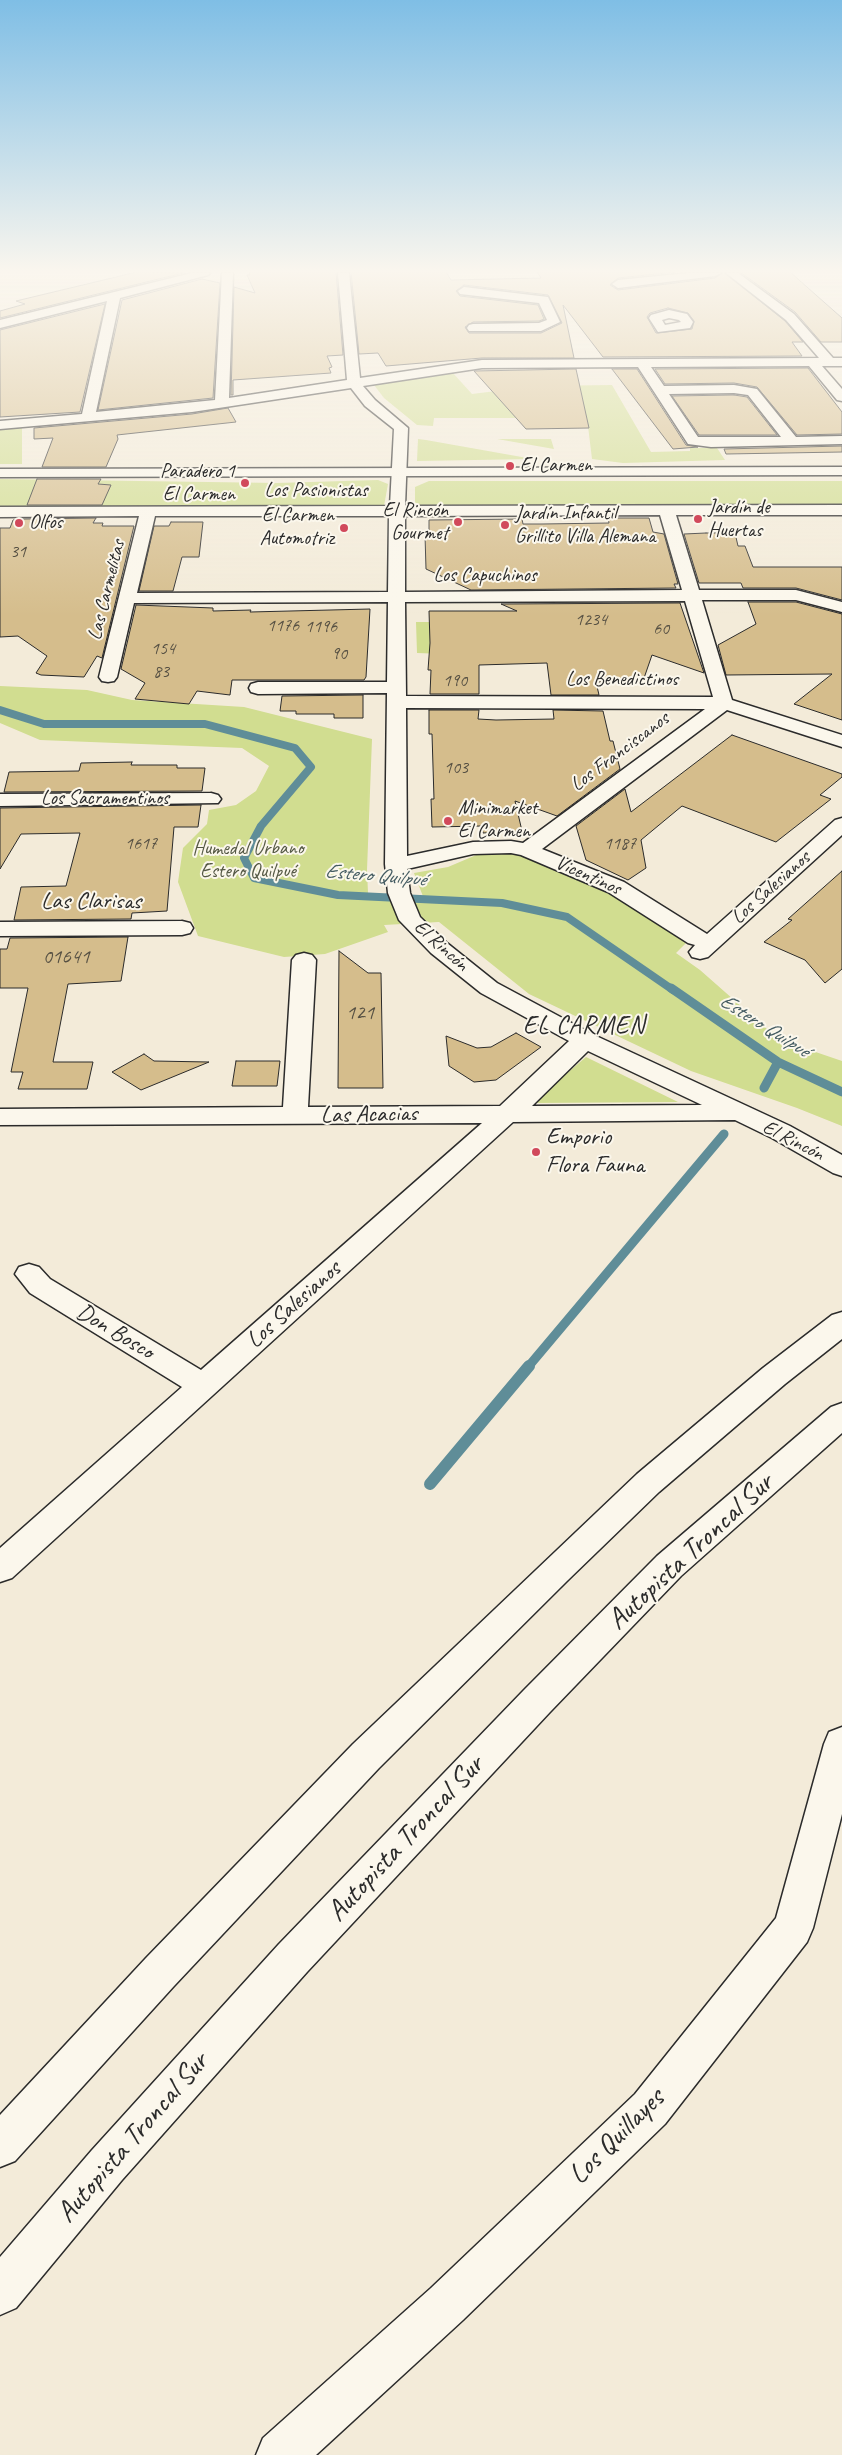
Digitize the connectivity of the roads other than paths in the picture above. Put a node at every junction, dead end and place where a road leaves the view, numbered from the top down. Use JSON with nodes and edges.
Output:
{"nodes":[{"id":1,"x":94,"y":388,"type":"edge"},
{"id":2,"x":223,"y":388,"type":"edge"},
{"id":3,"x":324,"y":388,"type":"edge"},
{"id":4,"x":358,"y":388,"type":"edge"},
{"id":5,"x":660,"y":390,"type":"joint"},
{"id":6,"x":222,"y":403,"type":"junction"},
{"id":7,"x":88,"y":418,"type":"junction"},
{"id":8,"x":0,"y":425,"type":"edge"},
{"id":9,"x":842,"y":440,"type":"edge"},
{"id":10,"x":792,"y":441,"type":"junction"},
{"id":11,"x":842,"y":471,"type":"edge"},
{"id":12,"x":0,"y":473,"type":"edge"},
{"id":13,"x":399,"y":473,"type":"junction"},
{"id":14,"x":842,"y":510,"type":"edge"},
{"id":15,"x":667,"y":511,"type":"junction"},
{"id":16,"x":0,"y":512,"type":"edge"},
{"id":17,"x":148,"y":512,"type":"junction"},
{"id":18,"x":397,"y":512,"type":"junction"},
{"id":19,"x":694,"y":597,"type":"junction"},
{"id":20,"x":127,"y":598,"type":"junction"},
{"id":21,"x":397,"y":598,"type":"junction"},
{"id":22,"x":842,"y":607,"type":"edge"},
{"id":23,"x":108,"y":677,"type":"dead end"},
{"id":24,"x":258,"y":688,"type":"dead end"},
{"id":25,"x":397,"y":694,"type":"junction"},
{"id":26,"x":724,"y":703,"type":"junction"},
{"id":27,"x":842,"y":741,"type":"edge"},
{"id":28,"x":211,"y":799,"type":"dead end"},
{"id":29,"x":0,"y":800,"type":"edge"},
{"id":30,"x":842,"y":824,"type":"edge"},
{"id":31,"x":527,"y":850,"type":"junction"},
{"id":32,"x":396,"y":864,"type":"junction"},
{"id":33,"x":182,"y":928,"type":"dead end"},
{"id":34,"x":0,"y":929,"type":"edge"},
{"id":35,"x":706,"y":947,"type":"joint"},
{"id":36,"x":304,"y":960,"type":"dead end"},
{"id":37,"x":585,"y":1040,"type":"junction"},
{"id":38,"x":737,"y":1112,"type":"junction"},
{"id":39,"x":506,"y":1113,"type":"junction"},
{"id":40,"x":295,"y":1116,"type":"junction"},
{"id":41,"x":0,"y":1117,"type":"edge"},
{"id":42,"x":842,"y":1167,"type":"edge"},
{"id":43,"x":29,"y":1274,"type":"dead end"},
{"id":44,"x":842,"y":1323,"type":"edge"},
{"id":45,"x":204,"y":1386,"type":"junction"},
{"id":46,"x":842,"y":1416,"type":"edge"},
{"id":47,"x":0,"y":1568,"type":"edge"},
{"id":48,"x":842,"y":1744,"type":"edge"},
{"id":49,"x":0,"y":2146,"type":"edge"},
{"id":50,"x":0,"y":2292,"type":"edge"},
{"id":51,"x":280,"y":2455,"type":"edge"}],
"edges":[{"from":1,"to":7,"type":"main road"},
{"from":2,"to":6,"type":"main road"},
{"from":3,"to":6,"type":"main road"},
{"from":4,"to":13,"type":"main road","name":"El Rincón"},
{"from":5,"to":10,"type":"main road"},
{"from":5,"to":10,"type":"main road"},
{"from":6,"to":7,"type":"main road"},
{"from":7,"to":8,"type":"main road"},
{"from":9,"to":10,"type":"main road"},
{"from":11,"to":13,"type":"main road"},
{"from":12,"to":13,"type":"main road"},
{"from":13,"to":18,"type":"main road","name":"El Rincón"},
{"from":14,"to":15,"type":"main road","name":"Los Pasionistas"},
{"from":15,"to":18,"type":"main road","name":"Los Pasionistas"},
{"from":15,"to":19,"type":"main road"},
{"from":16,"to":17,"type":"main road","name":"Los Pasionistas"},
{"from":17,"to":18,"type":"main road","name":"Los Pasionistas"},
{"from":17,"to":20,"type":"main road","name":"Las Carmelitas"},
{"from":18,"to":21,"type":"main road","name":"El Rincón"},
{"from":19,"to":21,"type":"main road","name":"Los Capuchinos"},
{"from":19,"to":22,"type":"main road","name":"Los Capuchinos"},
{"from":19,"to":26,"type":"main road"},
{"from":20,"to":21,"type":"main road","name":"Los Capuchinos"},
{"from":20,"to":23,"type":"main road","name":"Las Carmelitas"},
{"from":21,"to":25,"type":"main road","name":"El Rincón"},
{"from":24,"to":25,"type":"main road","name":"Los Benedictinos"},
{"from":25,"to":26,"type":"main road","name":"Los Benedictinos"},
{"from":25,"to":32,"type":"main road","name":"El Rincón"},
{"from":26,"to":27,"type":"main road","name":"Los Benedictinos"},
{"from":26,"to":31,"type":"main road","name":"Los Franciscanos"},
{"from":28,"to":29,"type":"main road","name":"Los Sacramentinos"},
{"from":30,"to":35,"type":"main road","name":"Los Salesianos"},
{"from":31,"to":32,"type":"main road","name":"Vicentinos"},
{"from":31,"to":35,"type":"main road","name":"Vicentinos"},
{"from":32,"to":37,"type":"main road","name":"El Rincón"},
{"from":33,"to":34,"type":"main road","name":"Las Clarisas"},
{"from":36,"to":40,"type":"main road"},
{"from":37,"to":38,"type":"main road","name":"El Rincón"},
{"from":37,"to":39,"type":"main road","name":"Los Salesianos"},
{"from":38,"to":39,"type":"main road","name":"Las Acacias"},
{"from":38,"to":42,"type":"main road","name":"El Rincón"},
{"from":39,"to":40,"type":"main road","name":"Las Acacias"},
{"from":39,"to":45,"type":"main road","name":"Los Salesianos"},
{"from":40,"to":41,"type":"main road","name":"Las Acacias"},
{"from":43,"to":45,"type":"main road","name":"Don Bosco"},
{"from":44,"to":49,"type":"main road"},
{"from":45,"to":47,"type":"main road","name":"Los Salesianos"},
{"from":46,"to":50,"type":"main road","name":"Autopista Troncal Sur"},
{"from":48,"to":51,"type":"main road","name":"Los Quillayes"}]}
